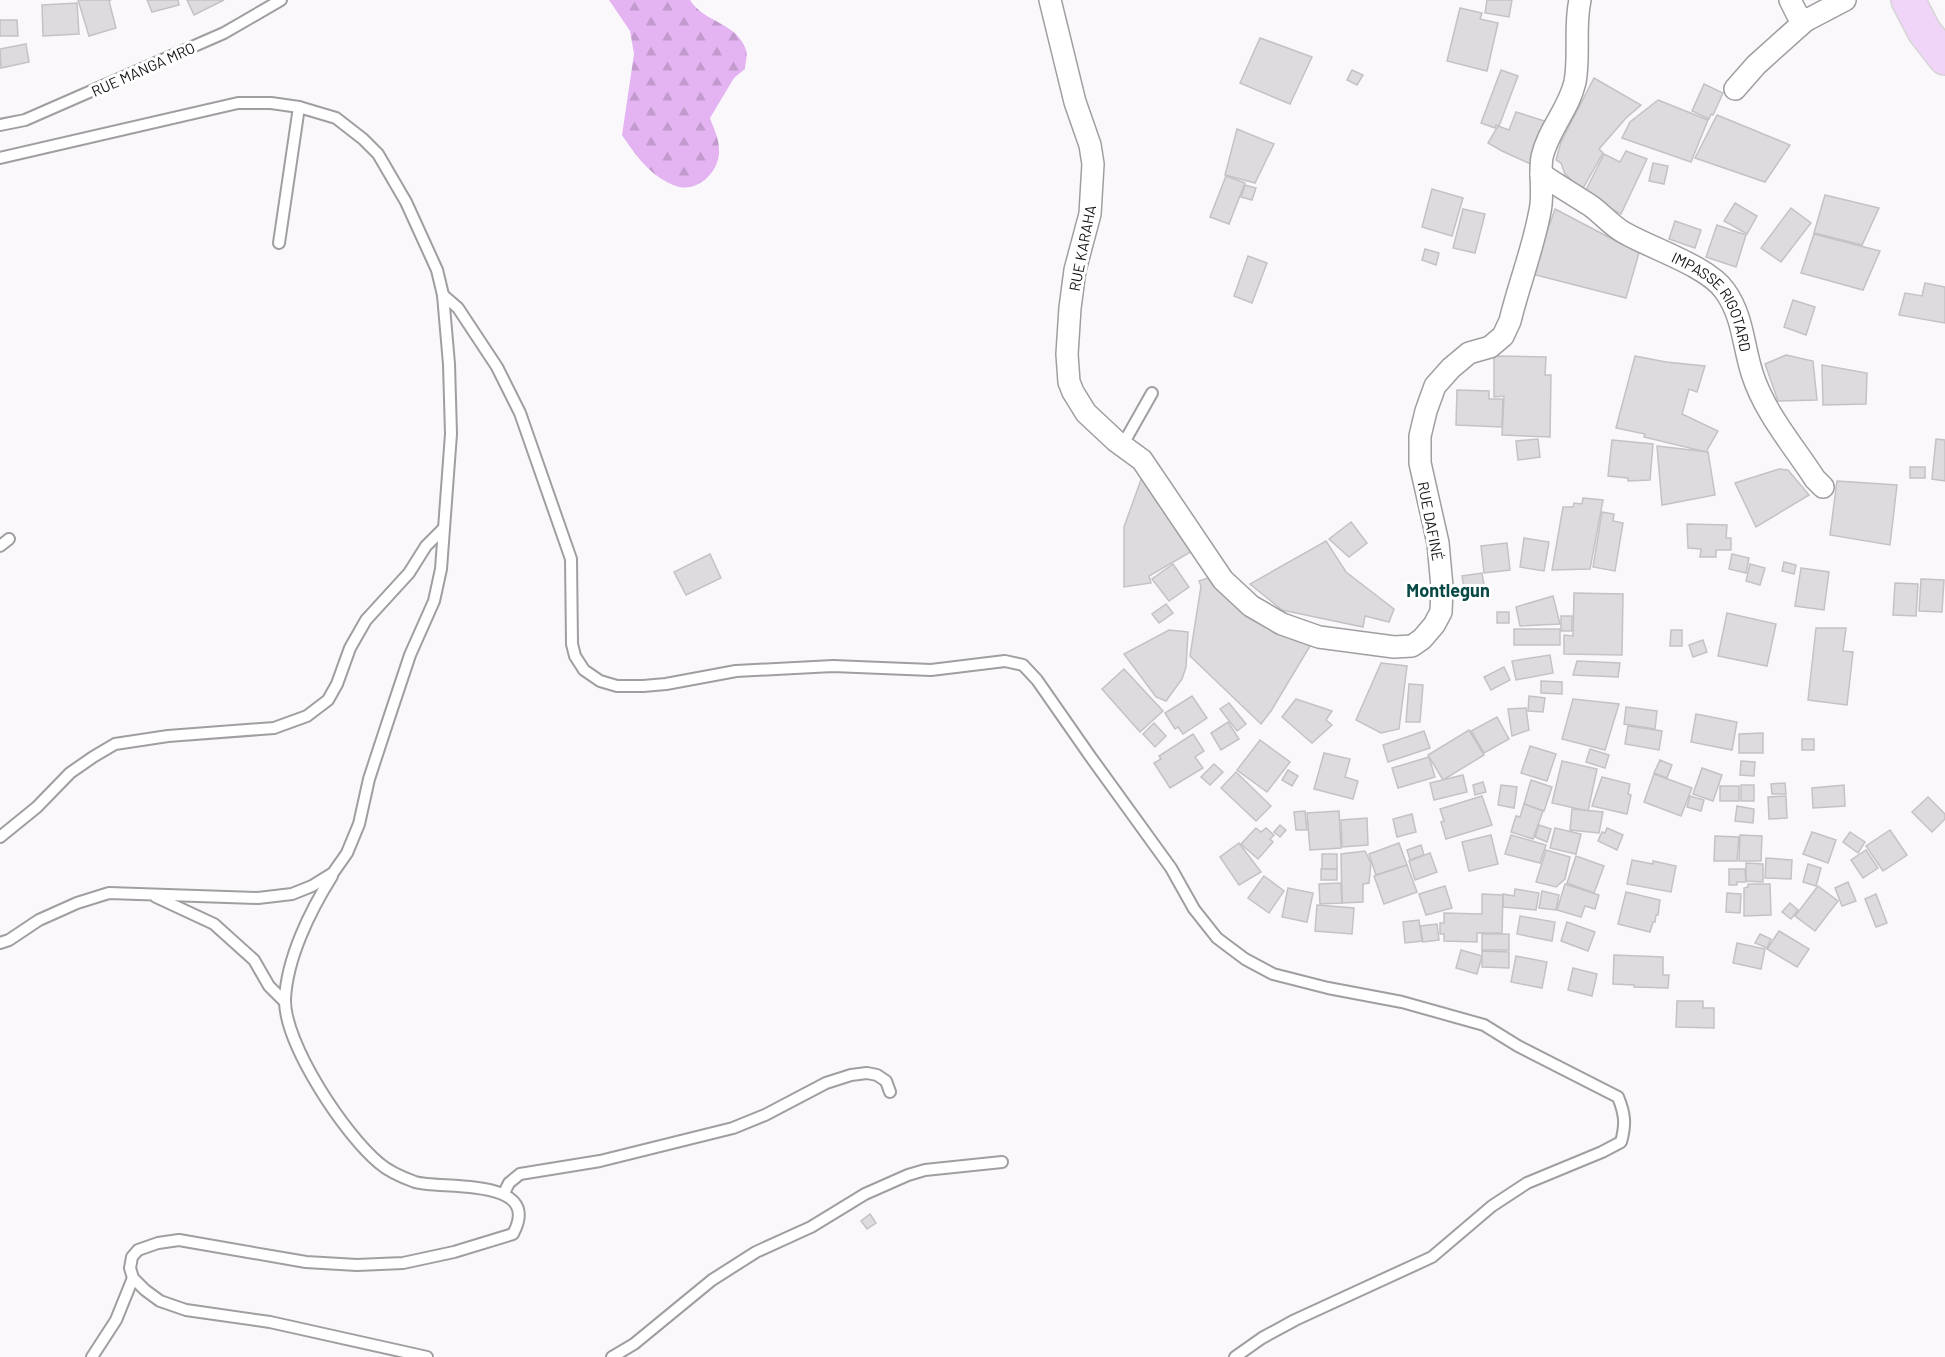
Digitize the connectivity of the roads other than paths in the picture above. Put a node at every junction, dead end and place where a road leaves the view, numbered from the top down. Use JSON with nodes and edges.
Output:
{"nodes":[{"id":1,"x":281,"y":0,"type":"edge"},
{"id":2,"x":1050,"y":0,"type":"edge"},
{"id":3,"x":1580,"y":0,"type":"edge"},
{"id":4,"x":1790,"y":0,"type":"edge"},
{"id":5,"x":1845,"y":0,"type":"edge"},
{"id":6,"x":1908,"y":0,"type":"edge"},
{"id":7,"x":1805,"y":21,"type":"junction"},
{"id":8,"x":1945,"y":58,"type":"edge"},
{"id":9,"x":1735,"y":89,"type":"dead end"},
{"id":10,"x":299,"y":106,"type":"junction"},
{"id":11,"x":0,"y":125,"type":"edge"},
{"id":12,"x":0,"y":158,"type":"edge"},
{"id":13,"x":1541,"y":174,"type":"junction"},
{"id":14,"x":279,"y":243,"type":"dead end"},
{"id":15,"x":443,"y":296,"type":"junction"},
{"id":16,"x":1152,"y":393,"type":"dead end"},
{"id":17,"x":1122,"y":446,"type":"junction"},
{"id":18,"x":1823,"y":487,"type":"dead end"},
{"id":19,"x":443,"y":529,"type":"junction"},
{"id":20,"x":9,"y":539,"type":"dead end"},
{"id":21,"x":0,"y":546,"type":"edge"},
{"id":22,"x":0,"y":837,"type":"edge"},
{"id":23,"x":333,"y":873,"type":"junction"},
{"id":24,"x":150,"y":894,"type":"junction"},
{"id":25,"x":0,"y":943,"type":"edge"},
{"id":26,"x":285,"y":1002,"type":"junction"},
{"id":27,"x":890,"y":1092,"type":"dead end"},
{"id":28,"x":1002,"y":1162,"type":"dead end"},
{"id":29,"x":504,"y":1193,"type":"junction"},
{"id":30,"x":133,"y":1278,"type":"junction"},
{"id":31,"x":92,"y":1357,"type":"edge"},
{"id":32,"x":427,"y":1357,"type":"edge"},
{"id":33,"x":612,"y":1357,"type":"edge"},
{"id":34,"x":1235,"y":1357,"type":"edge"}],
"edges":[{"from":1,"to":11,"type":"lane","name":"RUE MANGA MRO"},
{"from":2,"to":17,"type":"street","name":"RUE KARAHA"},
{"from":3,"to":13,"type":"street","name":"RUE DAFINÉ"},
{"from":4,"to":7,"type":"street"},
{"from":5,"to":7,"type":"street"},
{"from":6,"to":8,"type":"main road"},
{"from":7,"to":9,"type":"street"},
{"from":10,"to":12,"type":"lane"},
{"from":10,"to":14,"type":"lane"},
{"from":10,"to":15,"type":"lane"},
{"from":13,"to":17,"type":"street","name":"RUE DAFINÉ"},
{"from":13,"to":18,"type":"street","name":"IMPASSE RIGOTARD"},
{"from":15,"to":19,"type":"lane"},
{"from":15,"to":34,"type":"lane"},
{"from":16,"to":17,"type":"lane"},
{"from":19,"to":22,"type":"lane"},
{"from":19,"to":23,"type":"lane"},
{"from":20,"to":21,"type":"lane"},
{"from":23,"to":24,"type":"lane"},
{"from":23,"to":26,"type":"lane"},
{"from":24,"to":25,"type":"lane"},
{"from":24,"to":26,"type":"lane"},
{"from":26,"to":29,"type":"lane"},
{"from":27,"to":29,"type":"lane"},
{"from":28,"to":33,"type":"lane"},
{"from":29,"to":30,"type":"lane"},
{"from":30,"to":31,"type":"lane"},
{"from":30,"to":32,"type":"lane"}]}
